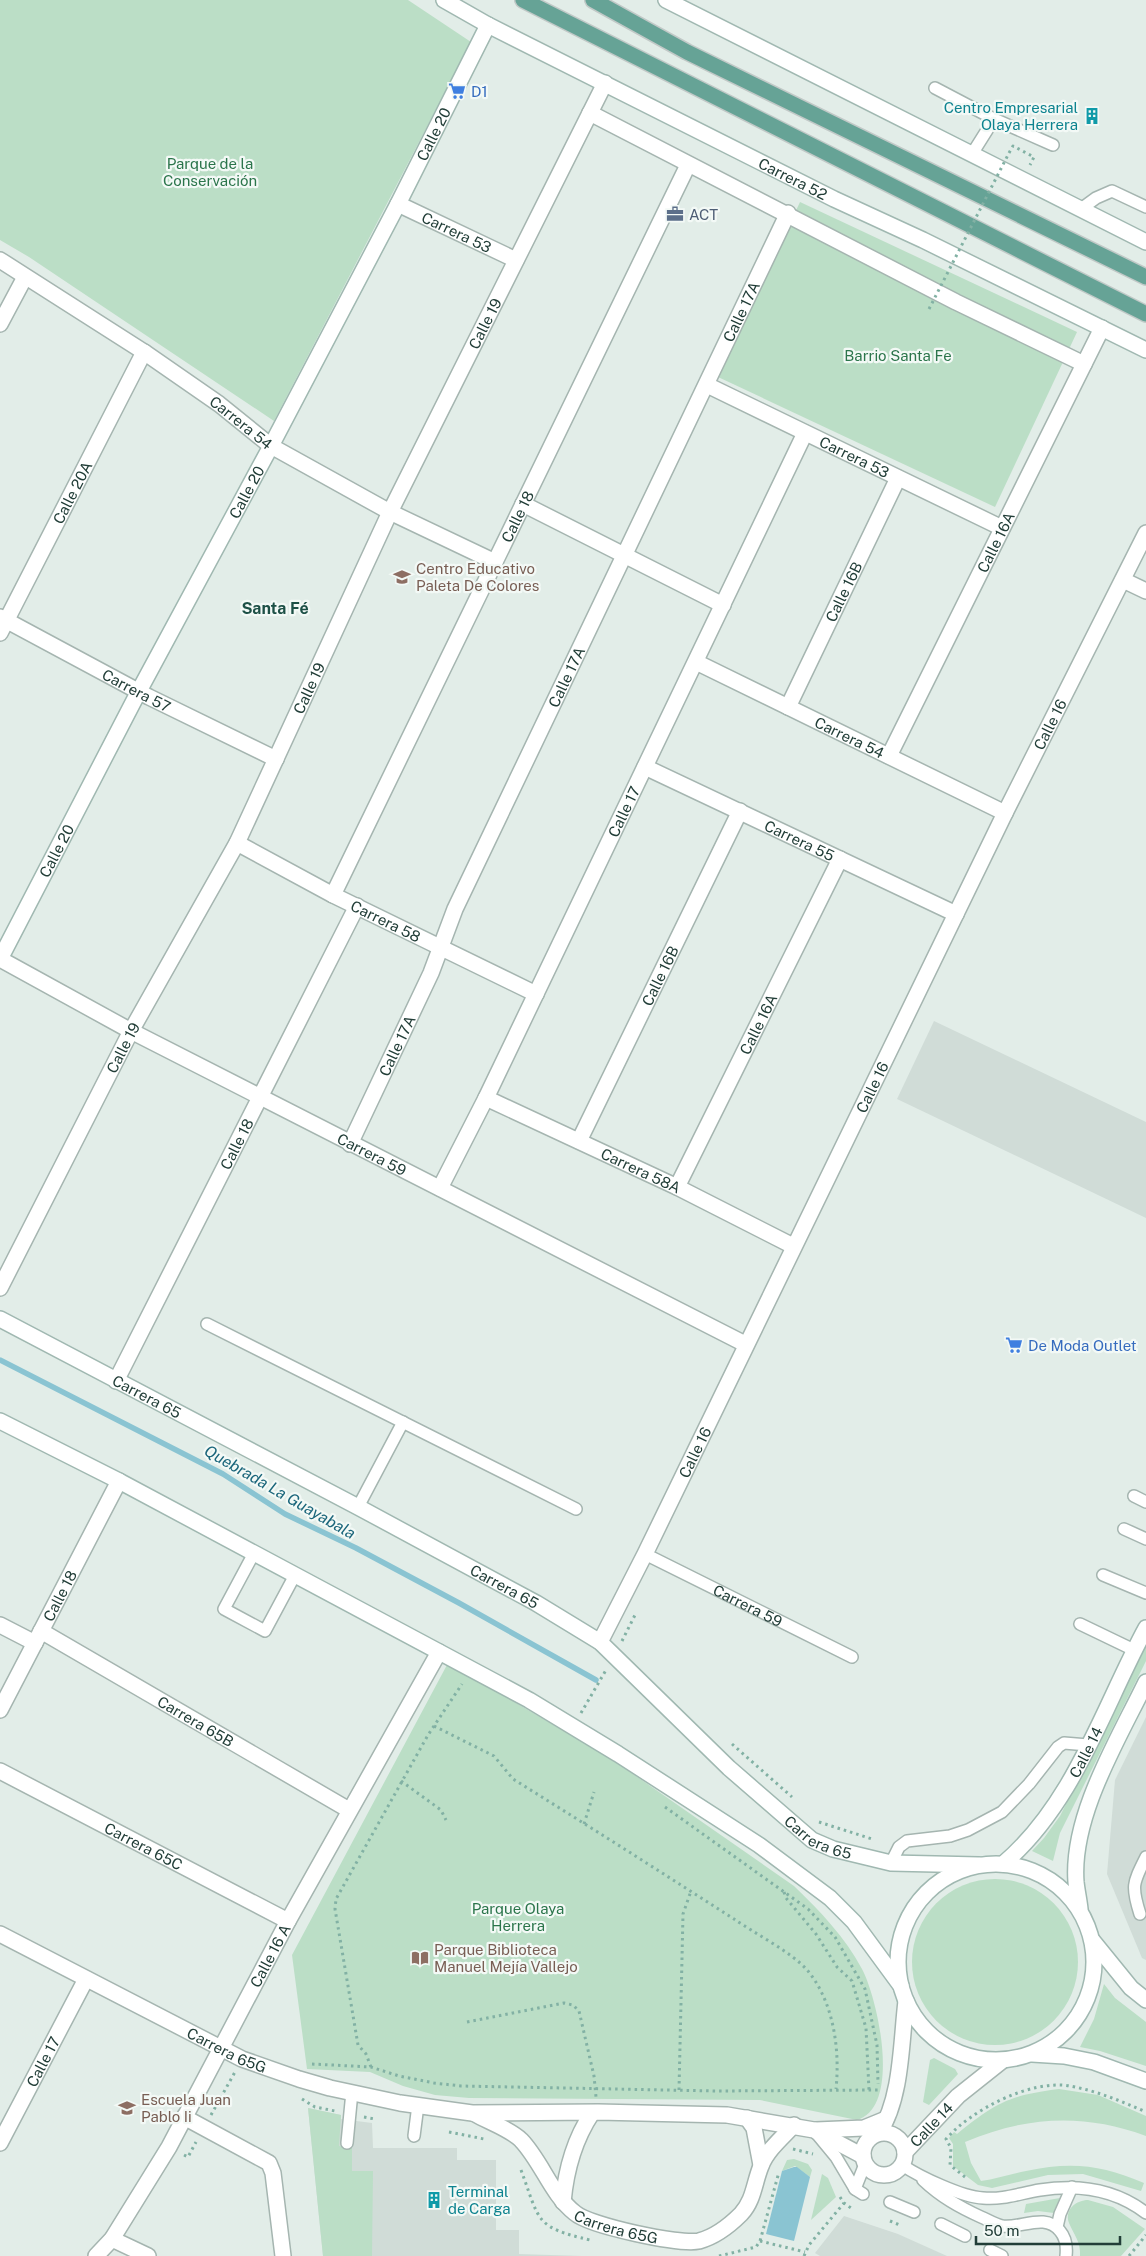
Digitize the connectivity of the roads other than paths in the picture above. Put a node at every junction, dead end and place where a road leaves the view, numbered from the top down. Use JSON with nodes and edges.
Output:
{"nodes":[{"id":1,"x":444,"y":0,"type":"edge"},
{"id":2,"x":523,"y":0,"type":"edge"},
{"id":3,"x":592,"y":0,"type":"edge"},
{"id":4,"x":666,"y":0,"type":"edge"},
{"id":5,"x":488,"y":25,"type":"junction"},
{"id":6,"x":605,"y":83,"type":"junction"},
{"id":7,"x":935,"y":88,"type":"dead end"},
{"id":8,"x":590,"y":113,"type":"junction"},
{"id":9,"x":994,"y":119,"type":"junction"},
{"id":10,"x":1053,"y":145,"type":"dead end"},
{"id":11,"x":972,"y":154,"type":"junction"},
{"id":12,"x":688,"y":165,"type":"junction"},
{"id":13,"x":398,"y":204,"type":"junction"},
{"id":14,"x":1146,"y":207,"type":"edge"},
{"id":15,"x":1081,"y":209,"type":"junction"},
{"id":16,"x":788,"y":213,"type":"junction"},
{"id":17,"x":1146,"y":242,"type":"edge"},
{"id":18,"x":0,"y":260,"type":"edge"},
{"id":19,"x":516,"y":260,"type":"junction"},
{"id":20,"x":25,"y":277,"type":"junction"},
{"id":21,"x":1146,"y":277,"type":"edge"},
{"id":22,"x":1146,"y":314,"type":"edge"},
{"id":23,"x":0,"y":324,"type":"edge"},
{"id":24,"x":1102,"y":328,"type":"junction"},
{"id":25,"x":1146,"y":350,"type":"edge"},
{"id":26,"x":144,"y":352,"type":"junction"},
{"id":27,"x":1084,"y":364,"type":"junction"},
{"id":28,"x":707,"y":385,"type":"junction"},
{"id":29,"x":806,"y":433,"type":"junction"},
{"id":30,"x":271,"y":446,"type":"junction"},
{"id":31,"x":898,"y":478,"type":"junction"},
{"id":32,"x":523,"y":504,"type":"junction"},
{"id":33,"x":390,"y":512,"type":"junction"},
{"id":34,"x":1002,"y":528,"type":"junction"},
{"id":35,"x":1146,"y":534,"type":"edge"},
{"id":36,"x":625,"y":555,"type":"junction"},
{"id":37,"x":495,"y":562,"type":"junction"},
{"id":38,"x":1123,"y":580,"type":"junction"},
{"id":39,"x":1146,"y":591,"type":"edge"},
{"id":40,"x":723,"y":605,"type":"junction"},
{"id":41,"x":2,"y":624,"type":"edge"},
{"id":42,"x":696,"y":662,"type":"junction"},
{"id":43,"x":139,"y":691,"type":"junction"},
{"id":44,"x":788,"y":707,"type":"junction"},
{"id":45,"x":889,"y":756,"type":"junction"},
{"id":46,"x":276,"y":759,"type":"junction"},
{"id":47,"x":645,"y":766,"type":"junction"},
{"id":48,"x":740,"y":812,"type":"junction"},
{"id":49,"x":1005,"y":813,"type":"junction"},
{"id":50,"x":237,"y":843,"type":"junction"},
{"id":51,"x":840,"y":859,"type":"junction"},
{"id":52,"x":333,"y":895,"type":"junction"},
{"id":53,"x":357,"y":906,"type":"junction"},
{"id":54,"x":956,"y":914,"type":"junction"},
{"id":55,"x":440,"y":947,"type":"junction"},
{"id":56,"x":0,"y":959,"type":"edge"},
{"id":57,"x":536,"y":994,"type":"junction"},
{"id":58,"x":131,"y":1032,"type":"junction"},
{"id":59,"x":261,"y":1098,"type":"junction"},
{"id":60,"x":486,"y":1098,"type":"junction"},
{"id":61,"x":579,"y":1141,"type":"junction"},
{"id":62,"x":350,"y":1144,"type":"junction"},
{"id":63,"x":676,"y":1187,"type":"junction"},
{"id":64,"x":440,"y":1188,"type":"junction"},
{"id":65,"x":793,"y":1246,"type":"junction"},
{"id":66,"x":0,"y":1288,"type":"edge"},
{"id":67,"x":0,"y":1319,"type":"edge"},
{"id":68,"x":207,"y":1324,"type":"dead end"},
{"id":69,"x":745,"y":1344,"type":"junction"},
{"id":70,"x":116,"y":1381,"type":"junction"},
{"id":71,"x":0,"y":1421,"type":"edge"},
{"id":72,"x":403,"y":1422,"type":"junction"},
{"id":73,"x":119,"y":1481,"type":"junction"},
{"id":74,"x":1134,"y":1496,"type":"dead end"},
{"id":75,"x":1146,"y":1502,"type":"edge"},
{"id":76,"x":358,"y":1507,"type":"junction"},
{"id":77,"x":576,"y":1509,"type":"dead end"},
{"id":78,"x":1124,"y":1529,"type":"dead end"},
{"id":79,"x":1146,"y":1539,"type":"edge"},
{"id":80,"x":254,"y":1553,"type":"junction"},
{"id":81,"x":645,"y":1554,"type":"junction"},
{"id":82,"x":295,"y":1575,"type":"junction"},
{"id":83,"x":1103,"y":1575,"type":"dead end"},
{"id":84,"x":1146,"y":1593,"type":"edge"},
{"id":85,"x":1080,"y":1624,"type":"dead end"},
{"id":86,"x":0,"y":1625,"type":"edge"},
{"id":87,"x":1146,"y":1628,"type":"edge"},
{"id":88,"x":38,"y":1637,"type":"junction"},
{"id":89,"x":600,"y":1642,"type":"junction"},
{"id":90,"x":1134,"y":1650,"type":"junction"},
{"id":91,"x":439,"y":1652,"type":"junction"},
{"id":92,"x":852,"y":1657,"type":"dead end"},
{"id":93,"x":1146,"y":1682,"type":"edge"},
{"id":94,"x":0,"y":1710,"type":"edge"},
{"id":95,"x":1088,"y":1745,"type":"junction"},
{"id":96,"x":0,"y":1771,"type":"edge"},
{"id":97,"x":349,"y":1810,"type":"junction"},
{"id":98,"x":1146,"y":1857,"type":"edge"},
{"id":99,"x":891,"y":1863,"type":"junction"},
{"id":100,"x":1003,"y":1864,"type":"junction"},
{"id":101,"x":979,"y":1865,"type":"junction"},
{"id":102,"x":1081,"y":1912,"type":"junction"},
{"id":103,"x":1140,"y":1914,"type":"dead end"},
{"id":104,"x":288,"y":1921,"type":"junction"},
{"id":105,"x":0,"y":1934,"type":"edge"},
{"id":106,"x":1091,"y":1939,"type":"junction"},
{"id":107,"x":86,"y":1979,"type":"junction"},
{"id":108,"x":900,"y":1986,"type":"junction"},
{"id":109,"x":1146,"y":2000,"type":"edge"},
{"id":110,"x":906,"y":2001,"type":"junction"},
{"id":111,"x":221,"y":2048,"type":"junction"},
{"id":112,"x":1031,"y":2054,"type":"junction"},
{"id":113,"x":1002,"y":2060,"type":"junction"},
{"id":114,"x":1146,"y":2081,"type":"edge"},
{"id":115,"x":352,"y":2092,"type":"junction"},
{"id":116,"x":418,"y":2105,"type":"junction"},
{"id":117,"x":595,"y":2112,"type":"junction"},
{"id":118,"x":472,"y":2113,"type":"junction"},
{"id":119,"x":184,"y":2117,"type":"junction"},
{"id":120,"x":747,"y":2118,"type":"junction"},
{"id":121,"x":887,"y":2118,"type":"junction"},
{"id":122,"x":794,"y":2125,"type":"junction"},
{"id":123,"x":814,"y":2130,"type":"junction"},
{"id":124,"x":879,"y":2133,"type":"junction"},
{"id":125,"x":414,"y":2136,"type":"dead end"},
{"id":126,"x":0,"y":2143,"type":"edge"},
{"id":127,"x":347,"y":2143,"type":"dead end"},
{"id":128,"x":903,"y":2158,"type":"junction"},
{"id":129,"x":864,"y":2160,"type":"junction"},
{"id":130,"x":761,"y":2164,"type":"junction"},
{"id":131,"x":917,"y":2176,"type":"junction"},
{"id":132,"x":1072,"y":2187,"type":"junction"},
{"id":133,"x":563,"y":2202,"type":"junction"},
{"id":134,"x":890,"y":2202,"type":"dead end"},
{"id":135,"x":1144,"y":2208,"type":"edge"},
{"id":136,"x":914,"y":2212,"type":"dead end"},
{"id":137,"x":941,"y":2224,"type":"dead end"},
{"id":138,"x":1058,"y":2227,"type":"junction"},
{"id":139,"x":965,"y":2236,"type":"dead end"},
{"id":140,"x":112,"y":2239,"type":"junction"},
{"id":141,"x":990,"y":2250,"type":"dead end"},
{"id":142,"x":96,"y":2256,"type":"edge"},
{"id":143,"x":148,"y":2256,"type":"edge"},
{"id":144,"x":283,"y":2256,"type":"edge"},
{"id":145,"x":1002,"y":2256,"type":"edge"},
{"id":146,"x":1066,"y":2256,"type":"edge"}],
"edges":[{"from":1,"to":5,"type":"street","name":"Carrera 52"},
{"from":2,"to":22,"type":"main road"},
{"from":3,"to":21,"type":"main road"},
{"from":4,"to":11,"type":"street"},
{"from":5,"to":6,"type":"street","name":"Carrera 52"},
{"from":5,"to":13,"type":"street","name":"Calle 20"},
{"from":6,"to":8,"type":"street","name":"Calle 19"},
{"from":6,"to":24,"type":"street","name":"Carrera 52"},
{"from":7,"to":9,"type":"lane"},
{"from":8,"to":12,"type":"street"},
{"from":8,"to":19,"type":"street","name":"Calle 19"},
{"from":9,"to":10,"type":"lane"},
{"from":9,"to":11,"type":"lane"},
{"from":11,"to":15,"type":"street"},
{"from":12,"to":16,"type":"street"},
{"from":12,"to":32,"type":"street","name":"Calle 18"},
{"from":13,"to":19,"type":"street","name":"Carrera 53"},
{"from":13,"to":30,"type":"street","name":"Calle 20"},
{"from":14,"to":15,"type":"lane"},
{"from":15,"to":17,"type":"street"},
{"from":16,"to":27,"type":"street"},
{"from":16,"to":28,"type":"street","name":"Calle 17A"},
{"from":18,"to":20,"type":"street","name":"Carrera 54"},
{"from":19,"to":33,"type":"street","name":"Calle 19"},
{"from":20,"to":23,"type":"street"},
{"from":20,"to":26,"type":"street","name":"Carrera 54"},
{"from":24,"to":25,"type":"street","name":"Carrera 52"},
{"from":24,"to":27,"type":"street","name":"Calle 16A"},
{"from":26,"to":30,"type":"street","name":"Carrera 54"},
{"from":26,"to":41,"type":"street","name":"Calle 20A"},
{"from":27,"to":34,"type":"street","name":"Calle 16A"},
{"from":28,"to":29,"type":"street","name":"Carrera 53"},
{"from":28,"to":36,"type":"street","name":"Calle 17A"},
{"from":29,"to":31,"type":"street","name":"Carrera 53"},
{"from":29,"to":40,"type":"street","name":"Calle 17"},
{"from":30,"to":33,"type":"street","name":"Carrera 54"},
{"from":30,"to":43,"type":"street","name":"Calle 20"},
{"from":31,"to":34,"type":"street","name":"Carrera 53"},
{"from":31,"to":44,"type":"street","name":"Calle 16B"},
{"from":32,"to":36,"type":"street"},
{"from":32,"to":37,"type":"street","name":"Calle 18"},
{"from":33,"to":37,"type":"street","name":"Carrera 54"},
{"from":33,"to":46,"type":"street","name":"Calle 19"},
{"from":34,"to":45,"type":"street","name":"Calle 16A"},
{"from":35,"to":38,"type":"street","name":"Calle 16"},
{"from":36,"to":40,"type":"street"},
{"from":36,"to":55,"type":"street","name":"Calle 17A"},
{"from":37,"to":52,"type":"street","name":"Calle 18"},
{"from":38,"to":39,"type":"street"},
{"from":38,"to":49,"type":"street","name":"Calle 16"},
{"from":40,"to":42,"type":"street","name":"Calle 17"},
{"from":41,"to":43,"type":"street","name":"Carrera 57"},
{"from":42,"to":44,"type":"street","name":"Carrera 54"},
{"from":42,"to":47,"type":"street","name":"Calle 17"},
{"from":43,"to":46,"type":"street","name":"Carrera 57"},
{"from":43,"to":56,"type":"street","name":"Calle 20"},
{"from":44,"to":45,"type":"street","name":"Carrera 54"},
{"from":45,"to":49,"type":"street","name":"Carrera 54"},
{"from":46,"to":50,"type":"street","name":"Calle 19"},
{"from":47,"to":48,"type":"street","name":"Carrera 55"},
{"from":47,"to":57,"type":"street","name":"Calle 17"},
{"from":48,"to":51,"type":"street","name":"Carrera 55"},
{"from":48,"to":61,"type":"street","name":"Calle 16B"},
{"from":49,"to":54,"type":"street","name":"Calle 16"},
{"from":50,"to":52,"type":"street","name":"Carrera 58"},
{"from":50,"to":58,"type":"street","name":"Calle 19"},
{"from":51,"to":54,"type":"street","name":"Carrera 55"},
{"from":51,"to":63,"type":"street","name":"Calle 16A"},
{"from":52,"to":53,"type":"street","name":"Carrera 58"},
{"from":53,"to":55,"type":"street","name":"Carrera 58"},
{"from":53,"to":59,"type":"street","name":"Calle 18"},
{"from":54,"to":65,"type":"street","name":"Calle 16"},
{"from":55,"to":57,"type":"street","name":"Carrera 58"},
{"from":55,"to":62,"type":"street","name":"Calle 17A"},
{"from":56,"to":58,"type":"street","name":"Carrera 59"},
{"from":57,"to":60,"type":"street","name":"Calle 17"},
{"from":58,"to":59,"type":"street","name":"Carrera 59"},
{"from":58,"to":66,"type":"street","name":"Calle 19"},
{"from":59,"to":62,"type":"street","name":"Carrera 59"},
{"from":59,"to":70,"type":"street","name":"Calle 18"},
{"from":60,"to":61,"type":"street","name":"Carrera 58A"},
{"from":60,"to":64,"type":"street","name":"Calle 17"},
{"from":61,"to":63,"type":"street","name":"Carrera 58A"},
{"from":62,"to":64,"type":"street","name":"Carrera 59"},
{"from":63,"to":65,"type":"street","name":"Carrera 58A"},
{"from":64,"to":69,"type":"street","name":"Carrera 59"},
{"from":65,"to":69,"type":"street","name":"Calle 16"},
{"from":67,"to":70,"type":"street","name":"Carrera 65"},
{"from":68,"to":72,"type":"lane"},
{"from":69,"to":81,"type":"street","name":"Calle 16"},
{"from":70,"to":76,"type":"street","name":"Carrera 65"},
{"from":71,"to":73,"type":"street"},
{"from":72,"to":76,"type":"lane"},
{"from":72,"to":77,"type":"lane"},
{"from":73,"to":80,"type":"street"},
{"from":73,"to":88,"type":"street","name":"Calle 18"},
{"from":74,"to":75,"type":"lane"},
{"from":76,"to":89,"type":"street","name":"Carrera 65"},
{"from":78,"to":79,"type":"lane"},
{"from":80,"to":82,"type":"street"},
{"from":80,"to":82,"type":"lane"},
{"from":81,"to":89,"type":"street","name":"Calle 16"},
{"from":81,"to":92,"type":"lane","name":"Carrera 59"},
{"from":82,"to":91,"type":"street"},
{"from":83,"to":84,"type":"lane"},
{"from":85,"to":90,"type":"lane"},
{"from":86,"to":88,"type":"street","name":"Carrera 65B"},
{"from":87,"to":90,"type":"street","name":"Calle 14"},
{"from":88,"to":94,"type":"street","name":"Calle 18"},
{"from":88,"to":97,"type":"street","name":"Carrera 65B"},
{"from":89,"to":99,"type":"street","name":"Carrera 65"},
{"from":90,"to":95,"type":"street","name":"Calle 14"},
{"from":91,"to":97,"type":"street","name":"Calle 16 A"},
{"from":91,"to":108,"type":"street"},
{"from":93,"to":102,"type":"street","name":"Calle 14"},
{"from":95,"to":99,"type":"lane"},
{"from":95,"to":100,"type":"street","name":"Calle 14"},
{"from":96,"to":104,"type":"street","name":"Carrera 65C"},
{"from":97,"to":104,"type":"street","name":"Calle 16 A"},
{"from":98,"to":103,"type":"lane"},
{"from":99,"to":101,"type":"street","name":"Carrera 65"},
{"from":100,"to":101,"type":"street"},
{"from":100,"to":102,"type":"street"},
{"from":101,"to":108,"type":"street"},
{"from":102,"to":106,"type":"street"},
{"from":104,"to":111,"type":"street","name":"Calle 16 A"},
{"from":105,"to":107,"type":"street","name":"Carrera 65G"},
{"from":106,"to":109,"type":"street"},
{"from":106,"to":112,"type":"street"},
{"from":107,"to":111,"type":"street","name":"Carrera 65G"},
{"from":107,"to":126,"type":"street","name":"Calle 17"},
{"from":108,"to":110,"type":"street"},
{"from":110,"to":113,"type":"street"},
{"from":110,"to":121,"type":"street"},
{"from":111,"to":115,"type":"street","name":"Carrera 65G"},
{"from":111,"to":119,"type":"street","name":"Calle 16 A"},
{"from":112,"to":113,"type":"street"},
{"from":112,"to":114,"type":"street"},
{"from":113,"to":128,"type":"street","name":"Calle 14"},
{"from":115,"to":116,"type":"street","name":"Carrera 65G"},
{"from":115,"to":127,"type":"lane"},
{"from":116,"to":118,"type":"street","name":"Carrera 65G"},
{"from":116,"to":125,"type":"lane"},
{"from":117,"to":118,"type":"street","name":"Carrera 65G"},
{"from":117,"to":120,"type":"street","name":"Carrera 65G"},
{"from":117,"to":133,"type":"street"},
{"from":118,"to":133,"type":"street","name":"Carrera 65G"},
{"from":119,"to":140,"type":"street","name":"Calle 16 A"},
{"from":119,"to":144,"type":"street"},
{"from":120,"to":122,"type":"street","name":"Carrera 65G"},
{"from":120,"to":130,"type":"street","name":"Carrera 65G"},
{"from":121,"to":123,"type":"street"},
{"from":121,"to":124,"type":"street"},
{"from":122,"to":123,"type":"street","name":"Carrera 65G"},
{"from":122,"to":130,"type":"street","name":"Carrera 65G"},
{"from":123,"to":129,"type":"street","name":"Carrera 65G"},
{"from":123,"to":129,"type":"lane"},
{"from":124,"to":128,"type":"street"},
{"from":124,"to":129,"type":"street"},
{"from":128,"to":129,"type":"street"},
{"from":128,"to":131,"type":"lane"},
{"from":130,"to":133,"type":"street","name":"Carrera 65G"},
{"from":131,"to":132,"type":"lane"},
{"from":131,"to":138,"type":"lane"},
{"from":132,"to":135,"type":"lane"},
{"from":132,"to":138,"type":"lane"},
{"from":134,"to":136,"type":"lane"},
{"from":137,"to":139,"type":"lane"},
{"from":138,"to":146,"type":"lane"},
{"from":140,"to":142,"type":"street","name":"Calle 16 A"},
{"from":140,"to":143,"type":"street"},
{"from":141,"to":145,"type":"lane"}]}
